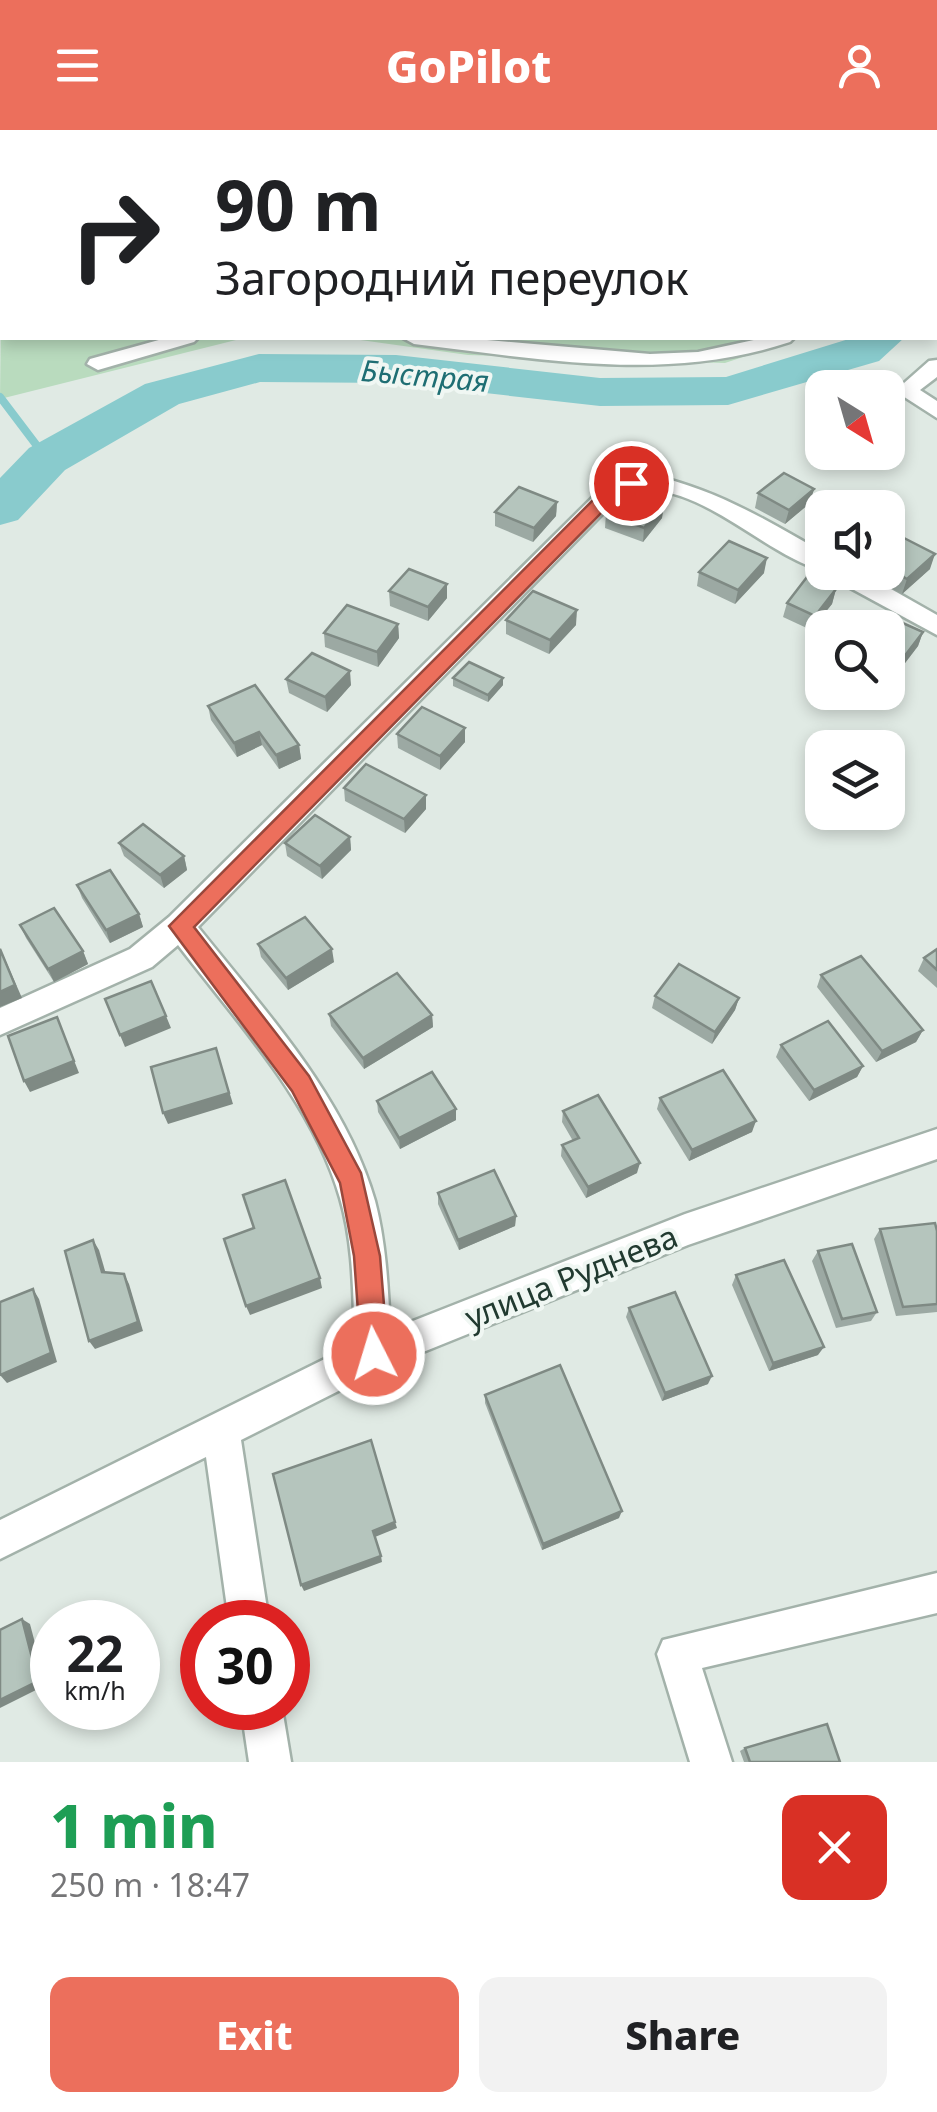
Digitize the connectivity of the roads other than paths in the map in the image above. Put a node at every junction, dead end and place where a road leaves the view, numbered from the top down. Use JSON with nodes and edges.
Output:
{"nodes":[{"id":1,"x":180,"y":340,"type":"edge"},
{"id":2,"x":434,"y":340,"type":"edge"},
{"id":3,"x":778,"y":340,"type":"edge"},
{"id":4,"x":98,"y":364,"type":"dead end"},
{"id":5,"x":937,"y":366,"type":"edge"},
{"id":6,"x":937,"y":411,"type":"edge"},
{"id":7,"x":805,"y":553,"type":"edge"},
{"id":8,"x":873,"y":590,"type":"edge"},
{"id":9,"x":937,"y":626,"type":"edge"},
{"id":10,"x":180,"y":926,"type":"junction"},
{"id":11,"x":0,"y":1022,"type":"edge"},
{"id":12,"x":937,"y":1144,"type":"edge"},
{"id":13,"x":374,"y":1354,"type":"junction"},
{"id":14,"x":221,"y":1430,"type":"junction"},
{"id":15,"x":0,"y":1540,"type":"edge"},
{"id":16,"x":937,"y":1593,"type":"edge"},
{"id":17,"x":246,"y":1600,"type":"edge"},
{"id":18,"x":265,"y":1730,"type":"edge"},
{"id":19,"x":270,"y":1762,"type":"edge"},
{"id":20,"x":711,"y":1762,"type":"edge"}],
"edges":[{"from":1,"to":4,"type":"street"},
{"from":2,"to":3,"type":"street"},
{"from":5,"to":6,"type":"street"},
{"from":7,"to":10,"type":"street"},
{"from":8,"to":9,"type":"street"},
{"from":10,"to":11,"type":"street"},
{"from":10,"to":13,"type":"street"},
{"from":12,"to":13,"type":"street","name":"улица Руднева"},
{"from":13,"to":14,"type":"street","name":"улица Руднева"},
{"from":14,"to":15,"type":"street","name":"улица Руднева"},
{"from":14,"to":17,"type":"street"},
{"from":16,"to":20,"type":"street"},
{"from":18,"to":19,"type":"street"}]}
